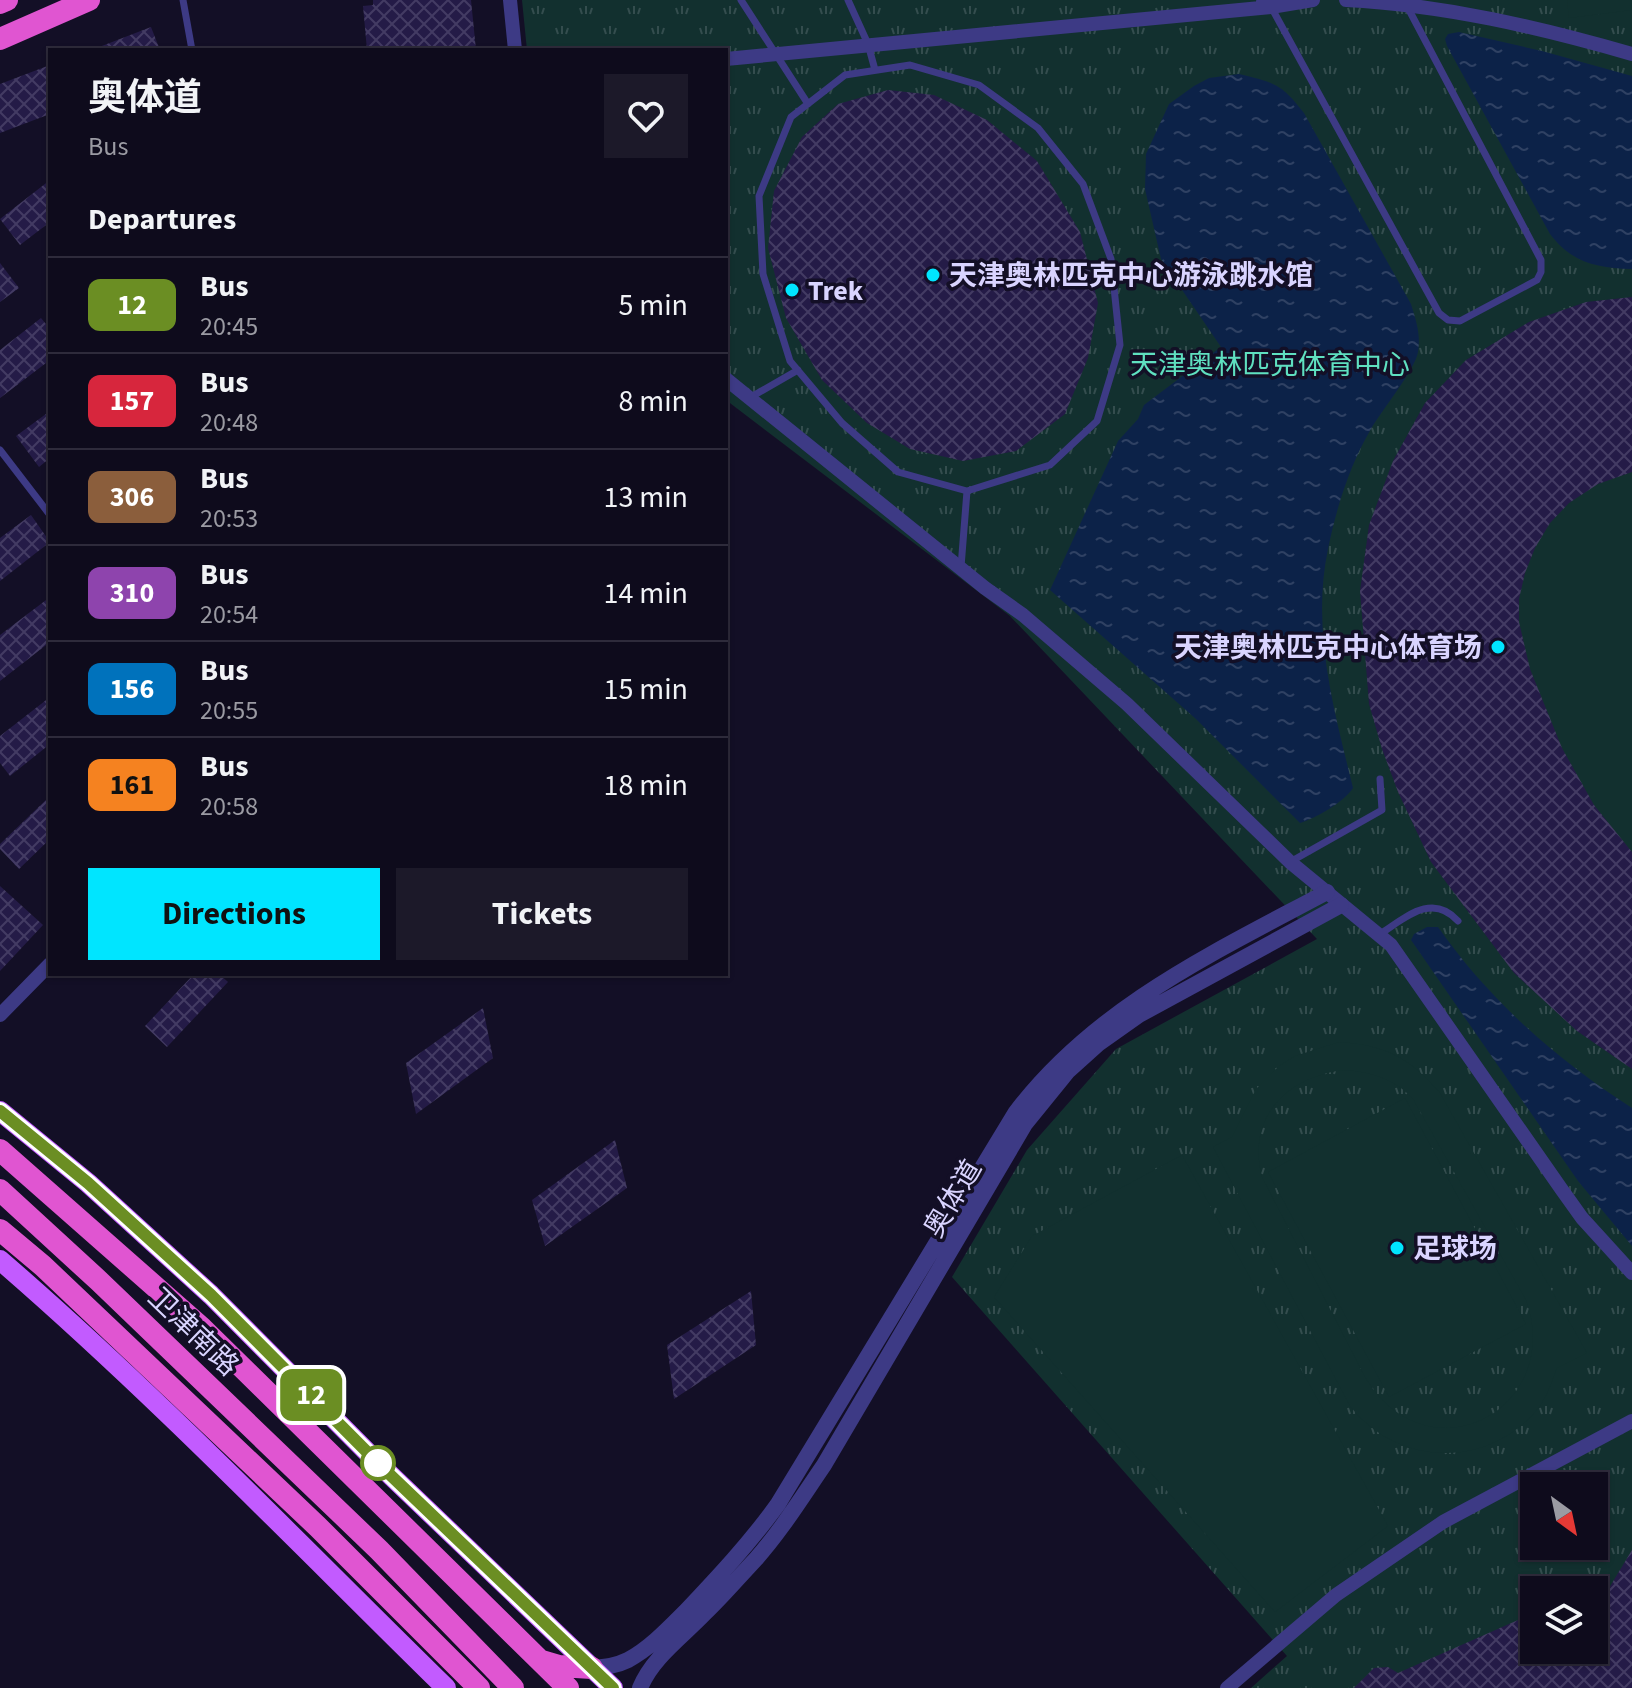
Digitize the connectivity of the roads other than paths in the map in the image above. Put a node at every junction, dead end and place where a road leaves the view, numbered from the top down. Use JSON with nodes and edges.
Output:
{"nodes":[{"id":1,"x":7,"y":0,"type":"edge"},
{"id":2,"x":89,"y":0,"type":"edge"},
{"id":3,"x":183,"y":0,"type":"edge"},
{"id":4,"x":510,"y":0,"type":"edge"},
{"id":5,"x":741,"y":0,"type":"edge"},
{"id":6,"x":848,"y":0,"type":"edge"},
{"id":7,"x":1313,"y":0,"type":"edge"},
{"id":8,"x":1346,"y":0,"type":"edge"},
{"id":9,"x":1404,"y":0,"type":"edge"},
{"id":10,"x":1266,"y":2,"type":"edge"},
{"id":11,"x":0,"y":3,"type":"edge"},
{"id":12,"x":0,"y":39,"type":"edge"},
{"id":13,"x":868,"y":44,"type":"junction"},
{"id":14,"x":192,"y":48,"type":"edge"},
{"id":15,"x":515,"y":48,"type":"edge"},
{"id":16,"x":774,"y":52,"type":"junction"},
{"id":17,"x":1632,"y":54,"type":"edge"},
{"id":18,"x":728,"y":59,"type":"edge"},
{"id":19,"x":875,"y":70,"type":"junction"},
{"id":20,"x":808,"y":104,"type":"junction"},
{"id":21,"x":798,"y":370,"type":"junction"},
{"id":22,"x":728,"y":381,"type":"edge"},
{"id":23,"x":750,"y":398,"type":"junction"},
{"id":24,"x":0,"y":450,"type":"edge"},
{"id":25,"x":967,"y":491,"type":"junction"},
{"id":26,"x":48,"y":512,"type":"edge"},
{"id":27,"x":961,"y":569,"type":"junction"},
{"id":28,"x":1380,"y":779,"type":"dead end"},
{"id":29,"x":1290,"y":862,"type":"junction"},
{"id":30,"x":1327,"y":892,"type":"junction"},
{"id":31,"x":1341,"y":905,"type":"junction"},
{"id":32,"x":1458,"y":921,"type":"dead end"},
{"id":33,"x":1380,"y":934,"type":"junction"},
{"id":34,"x":48,"y":966,"type":"edge"},
{"id":35,"x":0,"y":1015,"type":"edge"},
{"id":36,"x":0,"y":1111,"type":"edge"},
{"id":37,"x":4,"y":1153,"type":"edge"},
{"id":38,"x":0,"y":1190,"type":"edge"},
{"id":39,"x":0,"y":1230,"type":"edge"},
{"id":40,"x":0,"y":1260,"type":"edge"},
{"id":41,"x":1632,"y":1273,"type":"edge"},
{"id":42,"x":1632,"y":1421,"type":"edge"},
{"id":43,"x":540,"y":1660,"type":"junction"},
{"id":44,"x":592,"y":1668,"type":"junction"},
{"id":45,"x":446,"y":1688,"type":"edge"},
{"id":46,"x":479,"y":1688,"type":"edge"},
{"id":47,"x":513,"y":1688,"type":"edge"},
{"id":48,"x":568,"y":1688,"type":"edge"},
{"id":49,"x":613,"y":1688,"type":"edge"},
{"id":50,"x":640,"y":1688,"type":"edge"},
{"id":51,"x":1227,"y":1688,"type":"edge"}],
"edges":[{"from":1,"to":11,"type":"highway"},
{"from":2,"to":12,"type":"highway"},
{"from":3,"to":14,"type":"lane"},
{"from":4,"to":15,"type":"street"},
{"from":5,"to":16,"type":"lane"},
{"from":6,"to":13,"type":"lane"},
{"from":7,"to":10,"type":"street"},
{"from":8,"to":17,"type":"street"},
{"from":9,"to":10,"type":"lane"},
{"from":10,"to":13,"type":"street"},
{"from":13,"to":16,"type":"street"},
{"from":13,"to":19,"type":"lane"},
{"from":16,"to":18,"type":"street"},
{"from":16,"to":20,"type":"lane"},
{"from":19,"to":20,"type":"lane"},
{"from":19,"to":25,"type":"lane"},
{"from":20,"to":21,"type":"lane"},
{"from":21,"to":23,"type":"lane"},
{"from":21,"to":25,"type":"lane"},
{"from":22,"to":23,"type":"street"},
{"from":23,"to":27,"type":"street"},
{"from":24,"to":26,"type":"lane"},
{"from":25,"to":27,"type":"lane"},
{"from":27,"to":29,"type":"street"},
{"from":28,"to":29,"type":"lane"},
{"from":29,"to":30,"type":"street"},
{"from":30,"to":31,"type":"street"},
{"from":30,"to":44,"type":"street"},
{"from":31,"to":33,"type":"street"},
{"from":31,"to":50,"type":"street","name":"奥体道"},
{"from":32,"to":33,"type":"lane"},
{"from":33,"to":41,"type":"street"},
{"from":34,"to":35,"type":"street"},
{"from":36,"to":44,"type":"main road"},
{"from":37,"to":43,"type":"highway","name":"卫津南路"},
{"from":38,"to":47,"type":"highway","name":"卫津南路"},
{"from":39,"to":46,"type":"highway"},
{"from":40,"to":45,"type":"main road"},
{"from":42,"to":51,"type":"street"},
{"from":43,"to":44,"type":"highway"},
{"from":43,"to":48,"type":"highway","name":"卫津南路"},
{"from":44,"to":49,"type":"main road"}]}
